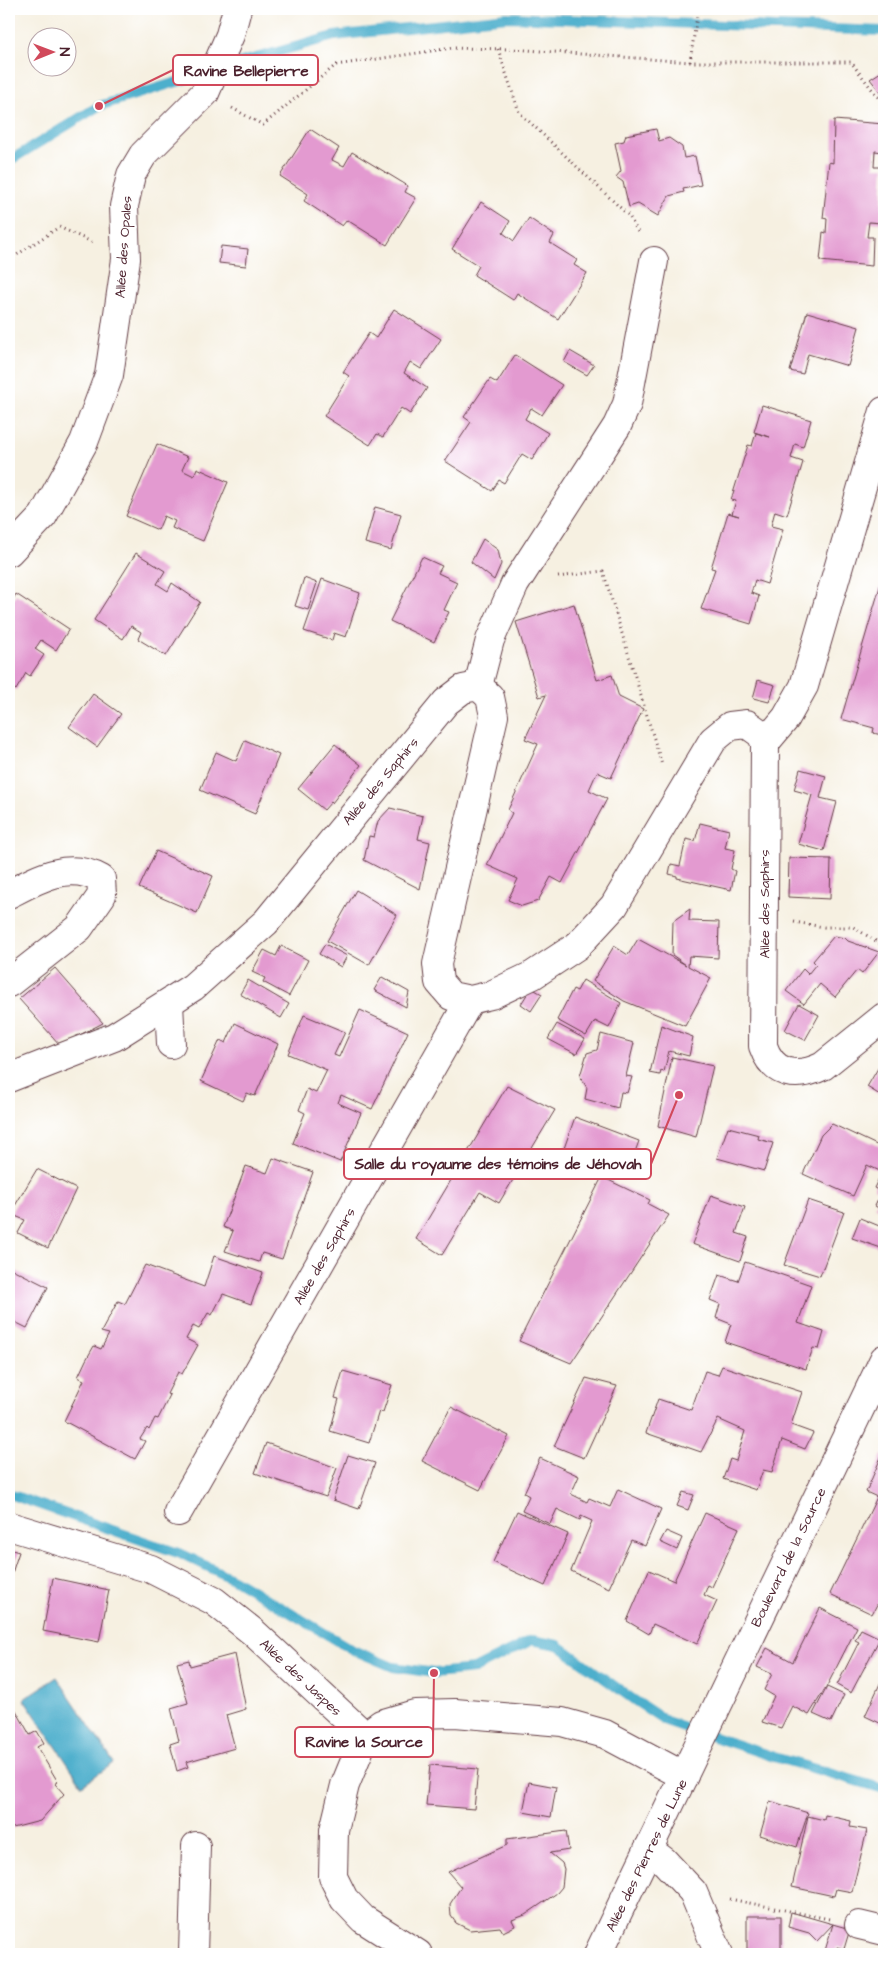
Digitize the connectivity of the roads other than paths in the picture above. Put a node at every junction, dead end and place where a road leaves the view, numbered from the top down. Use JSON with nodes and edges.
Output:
{"nodes":[{"id":1,"x":237,"y":9,"type":"edge"},
{"id":2,"x":654,"y":261,"type":"road end"},
{"id":3,"x":884,"y":411,"type":"edge"},
{"id":4,"x":9,"y":552,"type":"edge"},
{"id":5,"x":478,"y":686,"type":"junction"},
{"id":6,"x":765,"y":743,"type":"junction"},
{"id":7,"x":9,"y":894,"type":"edge"},
{"id":8,"x":9,"y":983,"type":"edge"},
{"id":9,"x":470,"y":1000,"type":"junction"},
{"id":10,"x":169,"y":1003,"type":"junction"},
{"id":11,"x":884,"y":1017,"type":"edge"},
{"id":12,"x":171,"y":1044,"type":"dead end"},
{"id":13,"x":9,"y":1078,"type":"edge"},
{"id":14,"x":884,"y":1359,"type":"edge"},
{"id":15,"x":177,"y":1500,"type":"dead end"},
{"id":16,"x":9,"y":1526,"type":"edge"},
{"id":17,"x":365,"y":1736,"type":"junction"},
{"id":18,"x":688,"y":1766,"type":"junction"},
{"id":19,"x":196,"y":1846,"type":"dead end"},
{"id":20,"x":648,"y":1849,"type":"junction"},
{"id":21,"x":193,"y":1954,"type":"edge"},
{"id":22,"x":418,"y":1954,"type":"edge"},
{"id":23,"x":598,"y":1954,"type":"edge"},
{"id":24,"x":719,"y":1954,"type":"edge"}],
"edges":[{"from":1,"to":4,"type":"street","name":"Allée des Opales"},
{"from":2,"to":5,"type":"street"},
{"from":3,"to":6,"type":"street"},
{"from":5,"to":9,"type":"street"},
{"from":5,"to":10,"type":"street","name":"Allée des Saphirs"},
{"from":6,"to":9,"type":"street"},
{"from":6,"to":11,"type":"street","name":"Allée des Saphirs"},
{"from":7,"to":8,"type":"street"},
{"from":9,"to":15,"type":"street","name":"Allée des Saphirs"},
{"from":10,"to":12,"type":"street"},
{"from":10,"to":13,"type":"street","name":"Allée des Saphirs"},
{"from":14,"to":18,"type":"street","name":"Boulevard de la Source"},
{"from":16,"to":17,"type":"street","name":"Allée des Jaspes"},
{"from":17,"to":18,"type":"street"},
{"from":17,"to":22,"type":"street"},
{"from":18,"to":20,"type":"street","name":"Allée des Pierres de Lune"},
{"from":19,"to":21,"type":"street"},
{"from":20,"to":23,"type":"street","name":"Allée des Pierres de Lune"},
{"from":20,"to":24,"type":"street"}]}
